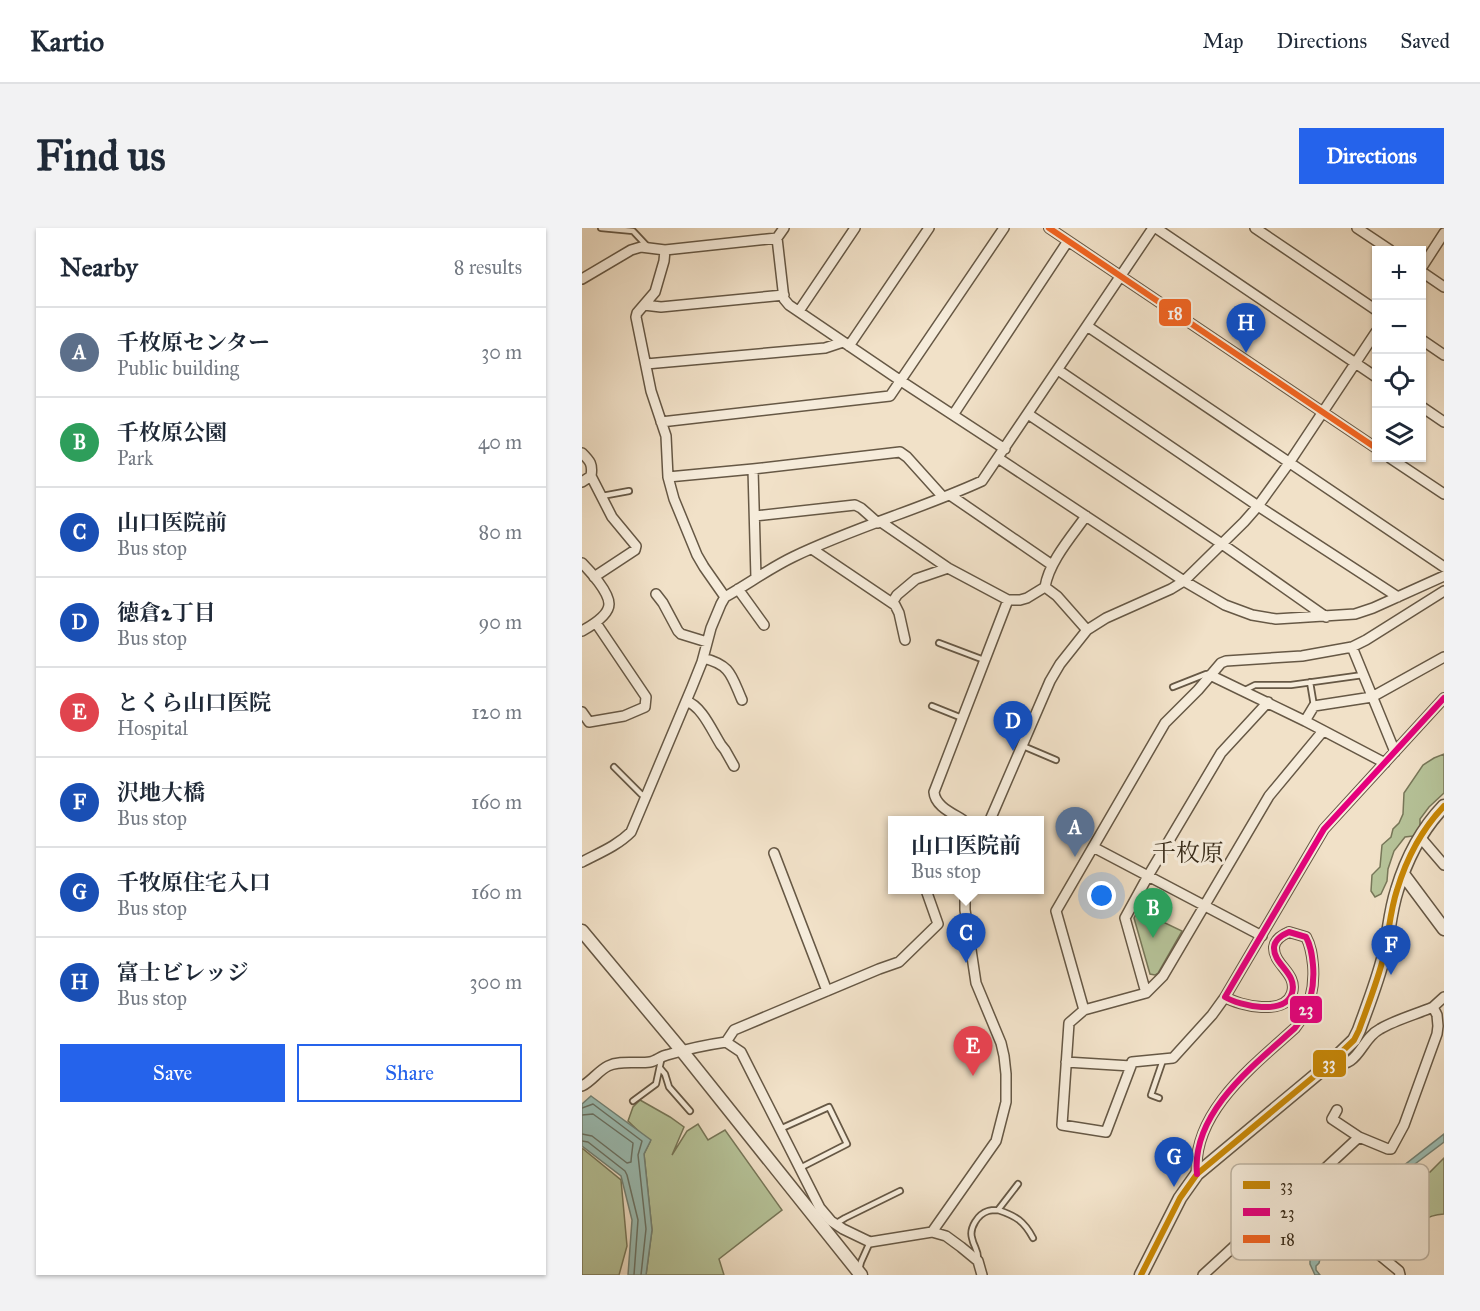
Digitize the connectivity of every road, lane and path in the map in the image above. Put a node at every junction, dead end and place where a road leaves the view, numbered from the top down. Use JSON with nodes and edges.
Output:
{"nodes":[{"id":1,"x":601,"y":228,"type":"edge"},
{"id":2,"x":784,"y":228,"type":"edge"},
{"id":3,"x":855,"y":228,"type":"edge"},
{"id":4,"x":929,"y":228,"type":"edge"},
{"id":5,"x":1004,"y":228,"type":"edge"},
{"id":6,"x":1049,"y":228,"type":"edge"},
{"id":7,"x":1155,"y":228,"type":"edge"},
{"id":8,"x":1255,"y":228,"type":"edge"},
{"id":9,"x":1357,"y":228,"type":"edge"},
{"id":10,"x":618,"y":229,"type":"edge"},
{"id":11,"x":1444,"y":233,"type":"edge"},
{"id":12,"x":777,"y":238,"type":"junction"},
{"id":13,"x":1068,"y":241,"type":"junction"},
{"id":14,"x":1384,"y":246,"type":"edge"},
{"id":15,"x":648,"y":248,"type":"junction"},
{"id":16,"x":665,"y":250,"type":"junction"},
{"id":17,"x":1426,"y":261,"type":"edge"},
{"id":18,"x":1426,"y":275,"type":"edge"},
{"id":19,"x":1121,"y":276,"type":"junction"},
{"id":20,"x":582,"y":279,"type":"edge"},
{"id":21,"x":1444,"y":287,"type":"edge"},
{"id":22,"x":784,"y":295,"type":"junction"},
{"id":23,"x":644,"y":305,"type":"junction"},
{"id":24,"x":1372,"y":307,"type":"edge"},
{"id":25,"x":799,"y":311,"type":"junction"},
{"id":26,"x":1087,"y":327,"type":"junction"},
{"id":27,"x":1372,"y":339,"type":"edge"},
{"id":28,"x":1426,"y":343,"type":"edge"},
{"id":29,"x":846,"y":344,"type":"junction"},
{"id":30,"x":1444,"y":355,"type":"edge"},
{"id":31,"x":1356,"y":363,"type":"junction"},
{"id":32,"x":646,"y":364,"type":"junction"},
{"id":33,"x":1058,"y":370,"type":"junction"},
{"id":34,"x":1372,"y":373,"type":"edge"},
{"id":35,"x":901,"y":381,"type":"junction"},
{"id":36,"x":1423,"y":408,"type":"edge"},
{"id":37,"x":1323,"y":412,"type":"junction"},
{"id":38,"x":1028,"y":414,"type":"junction"},
{"id":39,"x":953,"y":415,"type":"junction"},
{"id":40,"x":661,"y":422,"type":"junction"},
{"id":41,"x":1444,"y":422,"type":"edge"},
{"id":42,"x":1372,"y":445,"type":"edge"},
{"id":43,"x":1005,"y":449,"type":"junction"},
{"id":44,"x":582,"y":453,"type":"edge"},
{"id":45,"x":998,"y":459,"type":"junction"},
{"id":46,"x":1396,"y":462,"type":"edge"},
{"id":47,"x":1289,"y":464,"type":"junction"},
{"id":48,"x":753,"y":470,"type":"junction"},
{"id":49,"x":591,"y":476,"type":"junction"},
{"id":50,"x":668,"y":477,"type":"junction"},
{"id":51,"x":582,"y":482,"type":"edge"},
{"id":52,"x":629,"y":491,"type":"dead end"},
{"id":53,"x":1444,"y":494,"type":"edge"},
{"id":54,"x":602,"y":496,"type":"junction"},
{"id":55,"x":946,"y":496,"type":"junction"},
{"id":56,"x":1258,"y":506,"type":"junction"},
{"id":57,"x":754,"y":516,"type":"junction"},
{"id":58,"x":1086,"y":516,"type":"junction"},
{"id":59,"x":879,"y":522,"type":"junction"},
{"id":60,"x":1222,"y":544,"type":"junction"},
{"id":61,"x":812,"y":549,"type":"junction"},
{"id":62,"x":582,"y":562,"type":"edge"},
{"id":63,"x":1052,"y":565,"type":"junction"},
{"id":64,"x":1444,"y":567,"type":"edge"},
{"id":65,"x":948,"y":568,"type":"junction"},
{"id":66,"x":1444,"y":576,"type":"edge"},
{"id":67,"x":594,"y":577,"type":"junction"},
{"id":68,"x":756,"y":578,"type":"junction"},
{"id":69,"x":1184,"y":581,"type":"junction"},
{"id":70,"x":1045,"y":587,"type":"junction"},
{"id":71,"x":738,"y":590,"type":"junction"},
{"id":72,"x":1444,"y":591,"type":"edge"},
{"id":73,"x":656,"y":594,"type":"dead end"},
{"id":74,"x":725,"y":597,"type":"junction"},
{"id":75,"x":1398,"y":597,"type":"junction"},
{"id":76,"x":1008,"y":600,"type":"junction"},
{"id":77,"x":892,"y":603,"type":"junction"},
{"id":78,"x":1326,"y":617,"type":"junction"},
{"id":79,"x":597,"y":623,"type":"junction"},
{"id":80,"x":764,"y":625,"type":"dead end"},
{"id":81,"x":1087,"y":630,"type":"junction"},
{"id":82,"x":582,"y":631,"type":"edge"},
{"id":83,"x":905,"y":640,"type":"dead end"},
{"id":84,"x":707,"y":642,"type":"junction"},
{"id":85,"x":939,"y":643,"type":"dead end"},
{"id":86,"x":1352,"y":647,"type":"junction"},
{"id":87,"x":1444,"y":657,"type":"edge"},
{"id":88,"x":703,"y":658,"type":"junction"},
{"id":89,"x":985,"y":660,"type":"junction"},
{"id":90,"x":1210,"y":675,"type":"junction"},
{"id":91,"x":1363,"y":675,"type":"junction"},
{"id":92,"x":1310,"y":682,"type":"junction"},
{"id":93,"x":1173,"y":687,"type":"dead end"},
{"id":94,"x":1243,"y":691,"type":"junction"},
{"id":95,"x":1372,"y":697,"type":"junction"},
{"id":96,"x":1444,"y":698,"type":"edge"},
{"id":97,"x":742,"y":700,"type":"dead end"},
{"id":98,"x":686,"y":701,"type":"junction"},
{"id":99,"x":1268,"y":702,"type":"junction"},
{"id":100,"x":932,"y":706,"type":"dead end"},
{"id":101,"x":1314,"y":706,"type":"junction"},
{"id":102,"x":582,"y":712,"type":"edge"},
{"id":103,"x":962,"y":718,"type":"junction"},
{"id":104,"x":1305,"y":721,"type":"junction"},
{"id":105,"x":1323,"y":731,"type":"junction"},
{"id":106,"x":1023,"y":746,"type":"junction"},
{"id":107,"x":1395,"y":752,"type":"junction"},
{"id":108,"x":1056,"y":760,"type":"dead end"},
{"id":109,"x":1385,"y":763,"type":"junction"},
{"id":110,"x":734,"y":766,"type":"dead end"},
{"id":111,"x":614,"y":767,"type":"dead end"},
{"id":112,"x":646,"y":796,"type":"junction"},
{"id":113,"x":1444,"y":806,"type":"edge"},
{"id":114,"x":957,"y":816,"type":"edge"},
{"id":115,"x":992,"y":816,"type":"edge"},
{"id":116,"x":1420,"y":837,"type":"junction"},
{"id":117,"x":1093,"y":848,"type":"junction"},
{"id":118,"x":774,"y":854,"type":"dead end"},
{"id":119,"x":582,"y":862,"type":"edge"},
{"id":120,"x":1444,"y":865,"type":"edge"},
{"id":121,"x":1403,"y":874,"type":"junction"},
{"id":122,"x":1148,"y":876,"type":"junction"},
{"id":123,"x":927,"y":894,"type":"edge"},
{"id":124,"x":965,"y":894,"type":"edge"},
{"id":125,"x":1205,"y":905,"type":"junction"},
{"id":126,"x":1444,"y":929,"type":"edge"},
{"id":127,"x":582,"y":931,"type":"edge"},
{"id":128,"x":1262,"y":936,"type":"junction"},
{"id":129,"x":827,"y":991,"type":"junction"},
{"id":130,"x":1146,"y":993,"type":"junction"},
{"id":131,"x":1225,"y":997,"type":"junction"},
{"id":132,"x":1444,"y":997,"type":"edge"},
{"id":133,"x":1433,"y":1007,"type":"junction"},
{"id":134,"x":1084,"y":1010,"type":"junction"},
{"id":135,"x":726,"y":1042,"type":"junction"},
{"id":136,"x":682,"y":1051,"type":"junction"},
{"id":137,"x":662,"y":1056,"type":"junction"},
{"id":138,"x":1163,"y":1059,"type":"junction"},
{"id":139,"x":1066,"y":1062,"type":"junction"},
{"id":140,"x":1329,"y":1064,"type":"junction"},
{"id":141,"x":1131,"y":1066,"type":"junction"},
{"id":142,"x":660,"y":1068,"type":"junction"},
{"id":143,"x":582,"y":1086,"type":"edge"},
{"id":144,"x":1159,"y":1098,"type":"dead end"},
{"id":145,"x":633,"y":1101,"type":"dead end"},
{"id":146,"x":1337,"y":1110,"type":"dead end"},
{"id":147,"x":690,"y":1111,"type":"dead end"},
{"id":148,"x":780,"y":1129,"type":"junction"},
{"id":149,"x":1359,"y":1137,"type":"junction"},
{"id":150,"x":1330,"y":1164,"type":"edge"},
{"id":151,"x":800,"y":1169,"type":"junction"},
{"id":152,"x":1197,"y":1174,"type":"junction"},
{"id":153,"x":1018,"y":1184,"type":"dead end"},
{"id":154,"x":900,"y":1191,"type":"dead end"},
{"id":155,"x":998,"y":1210,"type":"junction"},
{"id":156,"x":835,"y":1224,"type":"junction"},
{"id":157,"x":932,"y":1232,"type":"junction"},
{"id":158,"x":1033,"y":1238,"type":"dead end"},
{"id":159,"x":870,"y":1242,"type":"junction"},
{"id":160,"x":1231,"y":1249,"type":"edge"},
{"id":161,"x":1386,"y":1260,"type":"edge"},
{"id":162,"x":978,"y":1261,"type":"junction"},
{"id":163,"x":859,"y":1274,"type":"edge"},
{"id":164,"x":982,"y":1275,"type":"edge"},
{"id":165,"x":1141,"y":1275,"type":"edge"},
{"id":166,"x":1203,"y":1275,"type":"edge"},
{"id":167,"x":1400,"y":1275,"type":"edge"}],
"edges":[{"from":1,"to":10,"type":"lane"},
{"from":2,"to":12,"type":"street"},
{"from":3,"to":25,"type":"street"},
{"from":4,"to":29,"type":"street"},
{"from":5,"to":35,"type":"street"},
{"from":6,"to":13,"type":"street"},
{"from":7,"to":19,"type":"street"},
{"from":7,"to":31,"type":"street"},
{"from":8,"to":24,"type":"street"},
{"from":9,"to":14,"type":"street"},
{"from":10,"to":15,"type":"lane"},
{"from":11,"to":17,"type":"street"},
{"from":12,"to":16,"type":"street"},
{"from":12,"to":22,"type":"street"},
{"from":13,"to":19,"type":"street"},
{"from":13,"to":39,"type":"street"},
{"from":15,"to":16,"type":"street"},
{"from":15,"to":20,"type":"street"},
{"from":16,"to":23,"type":"street"},
{"from":18,"to":21,"type":"street"},
{"from":19,"to":26,"type":"street"},
{"from":19,"to":37,"type":"street"},
{"from":22,"to":23,"type":"street"},
{"from":22,"to":25,"type":"street"},
{"from":23,"to":32,"type":"street"},
{"from":25,"to":29,"type":"street"},
{"from":26,"to":33,"type":"street"},
{"from":26,"to":47,"type":"street"},
{"from":27,"to":31,"type":"street"},
{"from":28,"to":30,"type":"street"},
{"from":29,"to":32,"type":"street"},
{"from":29,"to":35,"type":"street"},
{"from":31,"to":34,"type":"street"},
{"from":31,"to":37,"type":"street"},
{"from":32,"to":40,"type":"street"},
{"from":33,"to":38,"type":"street"},
{"from":33,"to":56,"type":"street"},
{"from":35,"to":39,"type":"street"},
{"from":35,"to":40,"type":"street"},
{"from":36,"to":41,"type":"street"},
{"from":37,"to":42,"type":"street"},
{"from":37,"to":47,"type":"street"},
{"from":38,"to":43,"type":"street"},
{"from":38,"to":60,"type":"street"},
{"from":39,"to":43,"type":"street"},
{"from":40,"to":50,"type":"street"},
{"from":43,"to":45,"type":"street"},
{"from":44,"to":49,"type":"street"},
{"from":45,"to":55,"type":"street"},
{"from":45,"to":58,"type":"street"},
{"from":46,"to":53,"type":"street"},
{"from":47,"to":56,"type":"street"},
{"from":47,"to":64,"type":"street"},
{"from":48,"to":50,"type":"street"},
{"from":48,"to":55,"type":"street"},
{"from":48,"to":57,"type":"street"},
{"from":49,"to":51,"type":"street"},
{"from":49,"to":54,"type":"street"},
{"from":50,"to":74,"type":"street"},
{"from":52,"to":54,"type":"lane"},
{"from":54,"to":67,"type":"street"},
{"from":55,"to":59,"type":"street"},
{"from":55,"to":63,"type":"street"},
{"from":56,"to":60,"type":"street"},
{"from":56,"to":75,"type":"street"},
{"from":57,"to":59,"type":"street"},
{"from":57,"to":68,"type":"street"},
{"from":58,"to":63,"type":"street"},
{"from":58,"to":69,"type":"street"},
{"from":59,"to":61,"type":"street"},
{"from":59,"to":65,"type":"street"},
{"from":60,"to":69,"type":"street"},
{"from":60,"to":78,"type":"street"},
{"from":61,"to":68,"type":"street"},
{"from":61,"to":77,"type":"street"},
{"from":62,"to":67,"type":"street"},
{"from":63,"to":70,"type":"street"},
{"from":65,"to":76,"type":"street"},
{"from":65,"to":77,"type":"street"},
{"from":66,"to":75,"type":"street"},
{"from":67,"to":79,"type":"street"},
{"from":68,"to":71,"type":"street"},
{"from":69,"to":78,"type":"street"},
{"from":69,"to":81,"type":"street"},
{"from":70,"to":76,"type":"street"},
{"from":70,"to":81,"type":"street"},
{"from":71,"to":74,"type":"street"},
{"from":71,"to":80,"type":"street"},
{"from":72,"to":86,"type":"street"},
{"from":73,"to":84,"type":"street"},
{"from":74,"to":84,"type":"street"},
{"from":75,"to":78,"type":"street"},
{"from":76,"to":89,"type":"street"},
{"from":77,"to":83,"type":"street"},
{"from":79,"to":82,"type":"street"},
{"from":79,"to":102,"type":"street"},
{"from":81,"to":106,"type":"street"},
{"from":84,"to":88,"type":"street"},
{"from":85,"to":89,"type":"lane"},
{"from":86,"to":90,"type":"street"},
{"from":86,"to":91,"type":"street"},
{"from":87,"to":95,"type":"street"},
{"from":88,"to":97,"type":"street"},
{"from":88,"to":98,"type":"street"},
{"from":89,"to":103,"type":"street"},
{"from":90,"to":93,"type":"lane"},
{"from":90,"to":94,"type":"street"},
{"from":90,"to":117,"type":"street"},
{"from":91,"to":92,"type":"lane"},
{"from":91,"to":95,"type":"street"},
{"from":92,"to":94,"type":"lane"},
{"from":92,"to":101,"type":"lane"},
{"from":94,"to":99,"type":"street"},
{"from":95,"to":101,"type":"street"},
{"from":95,"to":107,"type":"street"},
{"from":96,"to":107,"type":"street"},
{"from":98,"to":110,"type":"street"},
{"from":98,"to":112,"type":"street"},
{"from":99,"to":104,"type":"street"},
{"from":99,"to":122,"type":"street"},
{"from":100,"to":103,"type":"lane"},
{"from":101,"to":104,"type":"street"},
{"from":103,"to":114,"type":"street"},
{"from":104,"to":105,"type":"street"},
{"from":105,"to":109,"type":"street"},
{"from":105,"to":125,"type":"street"},
{"from":106,"to":108,"type":"lane"},
{"from":106,"to":115,"type":"street"},
{"from":107,"to":109,"type":"street"},
{"from":109,"to":128,"type":"street"},
{"from":111,"to":112,"type":"lane"},
{"from":112,"to":119,"type":"street"},
{"from":113,"to":116,"type":"street"},
{"from":116,"to":120,"type":"street"},
{"from":116,"to":121,"type":"street"},
{"from":117,"to":122,"type":"street"},
{"from":117,"to":134,"type":"street"},
{"from":118,"to":129,"type":"street"},
{"from":121,"to":126,"type":"street"},
{"from":121,"to":140,"type":"street"},
{"from":122,"to":125,"type":"street"},
{"from":122,"to":130,"type":"street"},
{"from":123,"to":129,"type":"street"},
{"from":124,"to":157,"type":"street"},
{"from":125,"to":128,"type":"street"},
{"from":125,"to":130,"type":"street"},
{"from":127,"to":136,"type":"street"},
{"from":128,"to":131,"type":"street"},
{"from":129,"to":135,"type":"street"},
{"from":130,"to":134,"type":"street"},
{"from":131,"to":138,"type":"street"},
{"from":131,"to":152,"type":"street"},
{"from":132,"to":133,"type":"street"},
{"from":133,"to":140,"type":"street"},
{"from":133,"to":149,"type":"street"},
{"from":134,"to":139,"type":"street"},
{"from":135,"to":136,"type":"street"},
{"from":135,"to":148,"type":"street"},
{"from":136,"to":137,"type":"street"},
{"from":136,"to":163,"type":"street"},
{"from":137,"to":142,"type":"lane"},
{"from":137,"to":143,"type":"street"},
{"from":138,"to":141,"type":"street"},
{"from":138,"to":144,"type":"lane"},
{"from":139,"to":141,"type":"street"},
{"from":139,"to":141,"type":"street"},
{"from":140,"to":152,"type":"street"},
{"from":142,"to":145,"type":"lane"},
{"from":142,"to":147,"type":"lane"},
{"from":146,"to":149,"type":"street"},
{"from":148,"to":151,"type":"street"},
{"from":148,"to":151,"type":"lane"},
{"from":149,"to":150,"type":"street"},
{"from":151,"to":156,"type":"street"},
{"from":152,"to":165,"type":"street"},
{"from":153,"to":155,"type":"lane"},
{"from":154,"to":156,"type":"lane"},
{"from":155,"to":158,"type":"lane"},
{"from":155,"to":162,"type":"lane"},
{"from":156,"to":159,"type":"street"},
{"from":157,"to":159,"type":"street"},
{"from":157,"to":162,"type":"street"},
{"from":159,"to":163,"type":"lane"},
{"from":160,"to":166,"type":"street"},
{"from":161,"to":167,"type":"street"},
{"from":162,"to":164,"type":"street"}]}
